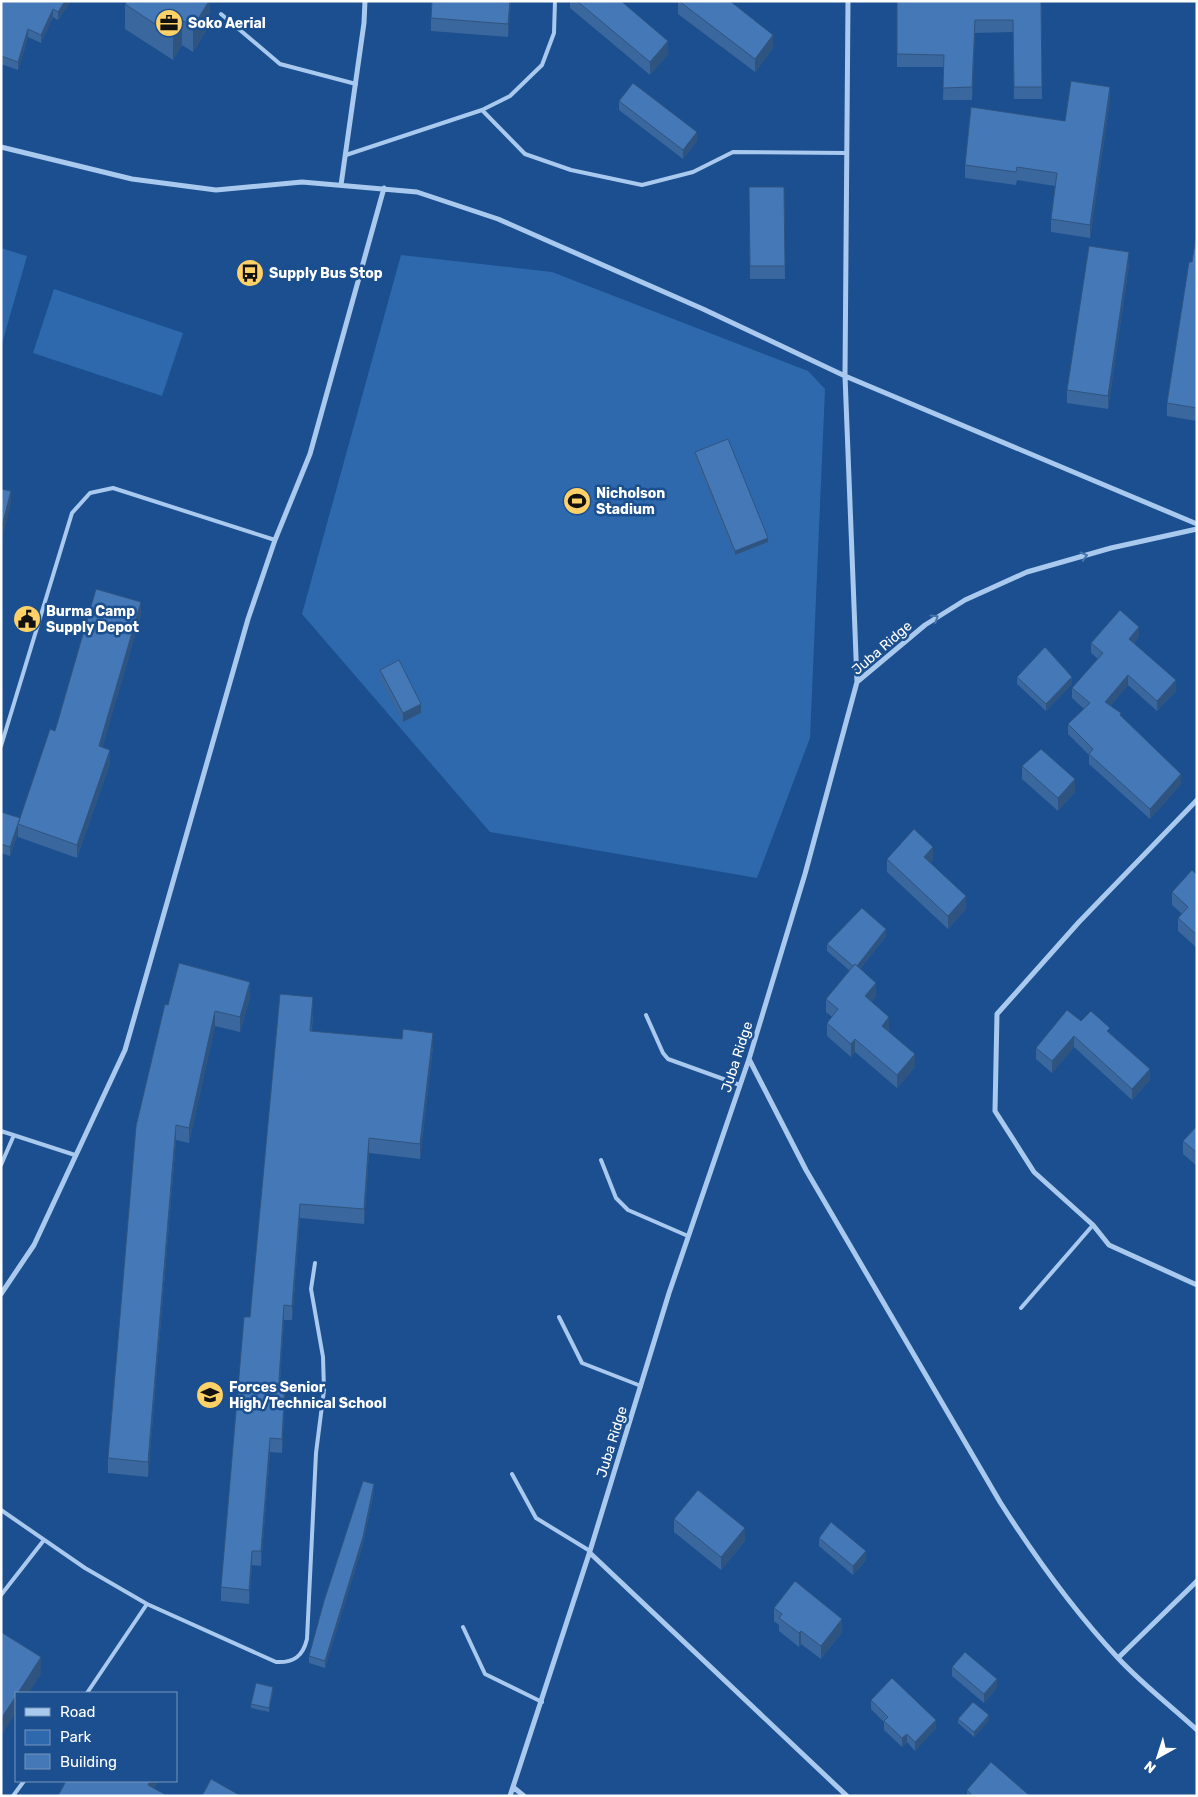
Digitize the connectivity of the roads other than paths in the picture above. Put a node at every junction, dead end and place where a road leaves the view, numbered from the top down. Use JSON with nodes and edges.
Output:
{"nodes":[{"id":1,"x":365,"y":1,"type":"edge"},
{"id":2,"x":555,"y":1,"type":"edge"},
{"id":3,"x":848,"y":1,"type":"edge"},
{"id":4,"x":221,"y":14,"type":"dead end"},
{"id":5,"x":356,"y":84,"type":"junction"},
{"id":6,"x":482,"y":110,"type":"junction"},
{"id":7,"x":1,"y":146,"type":"edge"},
{"id":8,"x":847,"y":153,"type":"junction"},
{"id":9,"x":346,"y":155,"type":"junction"},
{"id":10,"x":341,"y":185,"type":"junction"},
{"id":11,"x":384,"y":188,"type":"junction"},
{"id":12,"x":845,"y":376,"type":"junction"},
{"id":13,"x":1197,"y":524,"type":"edge"},
{"id":14,"x":1197,"y":529,"type":"edge"},
{"id":15,"x":275,"y":540,"type":"junction"},
{"id":16,"x":857,"y":682,"type":"junction"},
{"id":17,"x":1,"y":746,"type":"edge"},
{"id":18,"x":1197,"y":800,"type":"edge"},
{"id":19,"x":646,"y":1015,"type":"dead end"},
{"id":20,"x":749,"y":1059,"type":"junction"},
{"id":21,"x":740,"y":1085,"type":"junction"},
{"id":22,"x":1,"y":1131,"type":"edge"},
{"id":23,"x":14,"y":1136,"type":"junction"},
{"id":24,"x":75,"y":1155,"type":"junction"},
{"id":25,"x":601,"y":1160,"type":"dead end"},
{"id":26,"x":1,"y":1165,"type":"edge"},
{"id":27,"x":1093,"y":1225,"type":"junction"},
{"id":28,"x":688,"y":1236,"type":"junction"},
{"id":29,"x":315,"y":1263,"type":"dead end"},
{"id":30,"x":1197,"y":1285,"type":"edge"},
{"id":31,"x":1,"y":1294,"type":"edge"},
{"id":32,"x":1021,"y":1308,"type":"dead end"},
{"id":33,"x":558,"y":1317,"type":"dead end"},
{"id":34,"x":641,"y":1386,"type":"junction"},
{"id":35,"x":512,"y":1474,"type":"dead end"},
{"id":36,"x":1,"y":1510,"type":"edge"},
{"id":37,"x":44,"y":1540,"type":"junction"},
{"id":38,"x":590,"y":1552,"type":"junction"},
{"id":39,"x":1197,"y":1581,"type":"edge"},
{"id":40,"x":1,"y":1595,"type":"edge"},
{"id":41,"x":148,"y":1604,"type":"junction"},
{"id":42,"x":463,"y":1627,"type":"dead end"},
{"id":43,"x":1118,"y":1658,"type":"junction"},
{"id":44,"x":88,"y":1692,"type":"edge"},
{"id":45,"x":542,"y":1702,"type":"junction"},
{"id":46,"x":1197,"y":1730,"type":"edge"},
{"id":47,"x":23,"y":1782,"type":"edge"},
{"id":48,"x":513,"y":1787,"type":"junction"},
{"id":49,"x":13,"y":1796,"type":"edge"},
{"id":50,"x":510,"y":1796,"type":"edge"},
{"id":51,"x":524,"y":1796,"type":"edge"},
{"id":52,"x":847,"y":1796,"type":"edge"}],
"edges":[{"from":1,"to":5,"type":"street"},
{"from":2,"to":6,"type":"lane"},
{"from":3,"to":8,"type":"street"},
{"from":4,"to":5,"type":"lane"},
{"from":5,"to":9,"type":"street"},
{"from":6,"to":8,"type":"lane"},
{"from":6,"to":9,"type":"lane"},
{"from":7,"to":10,"type":"street"},
{"from":8,"to":12,"type":"street"},
{"from":9,"to":10,"type":"street"},
{"from":10,"to":11,"type":"street"},
{"from":11,"to":12,"type":"street"},
{"from":11,"to":15,"type":"street"},
{"from":12,"to":13,"type":"street"},
{"from":12,"to":16,"type":"street"},
{"from":16,"to":14,"type":"street","name":"Juba Ridge","one_way":true},
{"from":15,"to":17,"type":"lane"},
{"from":15,"to":24,"type":"street"},
{"from":16,"to":20,"type":"street","name":"Juba Ridge"},
{"from":18,"to":27,"type":"street"},
{"from":19,"to":21,"type":"lane"},
{"from":20,"to":21,"type":"street","name":"Juba Ridge"},
{"from":20,"to":43,"type":"street"},
{"from":21,"to":28,"type":"street","name":"Juba Ridge"},
{"from":22,"to":23,"type":"lane"},
{"from":23,"to":24,"type":"lane"},
{"from":23,"to":26,"type":"lane"},
{"from":24,"to":31,"type":"street"},
{"from":25,"to":28,"type":"lane"},
{"from":27,"to":30,"type":"street"},
{"from":27,"to":32,"type":"lane"},
{"from":28,"to":34,"type":"street","name":"Juba Ridge"},
{"from":29,"to":41,"type":"lane"},
{"from":33,"to":34,"type":"lane"},
{"from":34,"to":38,"type":"street","name":"Juba Ridge"},
{"from":35,"to":38,"type":"lane"},
{"from":36,"to":37,"type":"lane"},
{"from":37,"to":40,"type":"lane"},
{"from":37,"to":41,"type":"lane"},
{"from":38,"to":45,"type":"street","name":"Juba Ridge"},
{"from":38,"to":52,"type":"street"},
{"from":39,"to":43,"type":"street"},
{"from":41,"to":44,"type":"lane"},
{"from":42,"to":45,"type":"lane"},
{"from":43,"to":46,"type":"street"},
{"from":45,"to":48,"type":"street","name":"Juba Ridge"},
{"from":47,"to":49,"type":"lane"},
{"from":48,"to":50,"type":"street","name":"Juba Ridge"},
{"from":48,"to":51,"type":"street"}]}
